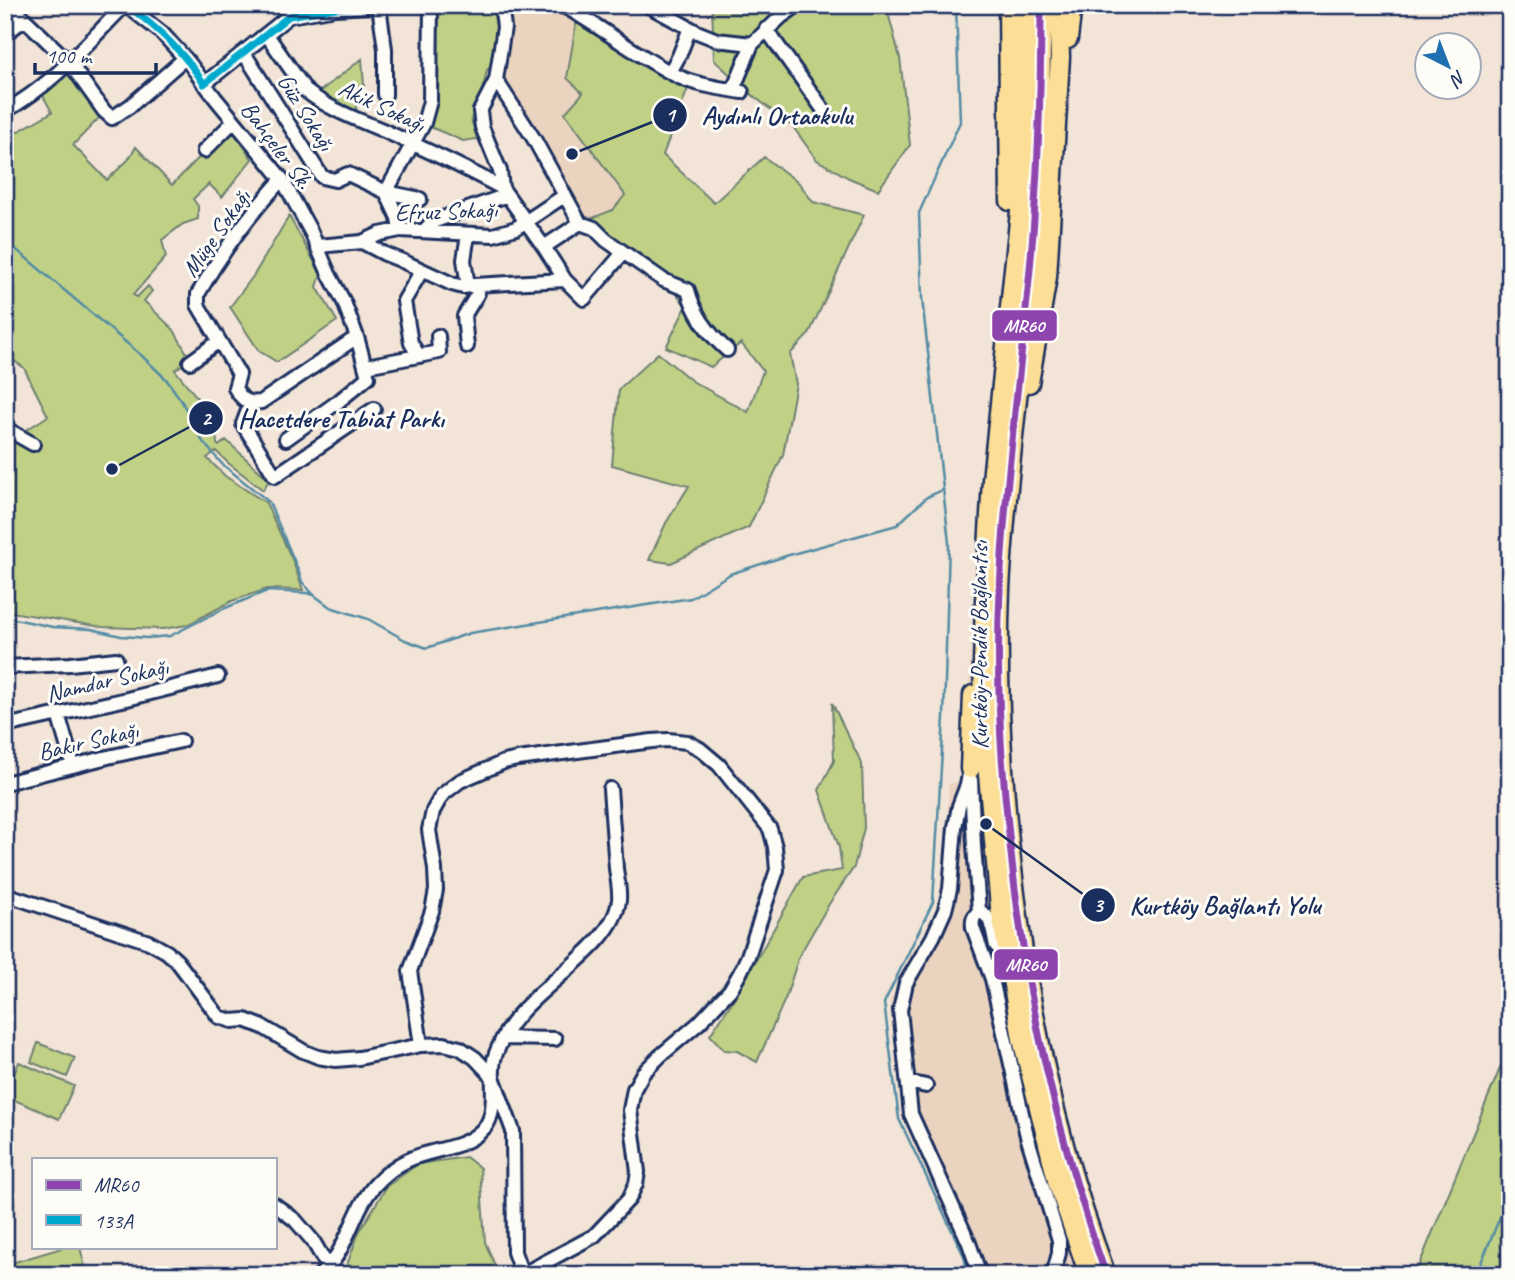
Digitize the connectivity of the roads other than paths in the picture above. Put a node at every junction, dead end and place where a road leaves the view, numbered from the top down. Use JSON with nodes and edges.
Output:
{"nodes":[{"id":1,"x":10,"y":5,"type":"edge"},
{"id":2,"x":125,"y":5,"type":"edge"},
{"id":3,"x":381,"y":5,"type":"edge"},
{"id":4,"x":431,"y":5,"type":"edge"},
{"id":5,"x":501,"y":5,"type":"edge"},
{"id":6,"x":562,"y":5,"type":"edge"},
{"id":7,"x":647,"y":5,"type":"edge"},
{"id":8,"x":797,"y":5,"type":"edge"},
{"id":9,"x":1007,"y":5,"type":"edge"},
{"id":10,"x":1026,"y":5,"type":"edge"},
{"id":11,"x":1041,"y":5,"type":"edge"},
{"id":12,"x":1058,"y":5,"type":"edge"},
{"id":13,"x":1072,"y":5,"type":"edge"},
{"id":14,"x":337,"y":7,"type":"edge"},
{"id":15,"x":24,"y":19,"type":"junction"},
{"id":16,"x":690,"y":28,"type":"junction"},
{"id":17,"x":766,"y":29,"type":"junction"},
{"id":18,"x":5,"y":34,"type":"edge"},
{"id":19,"x":267,"y":35,"type":"junction"},
{"id":20,"x":752,"y":44,"type":"junction"},
{"id":21,"x":244,"y":53,"type":"junction"},
{"id":22,"x":185,"y":58,"type":"junction"},
{"id":23,"x":69,"y":62,"type":"junction"},
{"id":24,"x":670,"y":72,"type":"junction"},
{"id":25,"x":496,"y":80,"type":"junction"},
{"id":26,"x":204,"y":84,"type":"junction"},
{"id":27,"x":385,"y":95,"type":"dead end"},
{"id":28,"x":5,"y":111,"type":"edge"},
{"id":29,"x":825,"y":112,"type":"dead end"},
{"id":30,"x":234,"y":121,"type":"junction"},
{"id":31,"x":1056,"y":129,"type":"junction"},
{"id":32,"x":413,"y":144,"type":"junction"},
{"id":33,"x":204,"y":151,"type":"dead end"},
{"id":34,"x":282,"y":179,"type":"junction"},
{"id":35,"x":386,"y":192,"type":"junction"},
{"id":36,"x":504,"y":192,"type":"junction"},
{"id":37,"x":564,"y":196,"type":"junction"},
{"id":38,"x":420,"y":200,"type":"dead end"},
{"id":39,"x":526,"y":221,"type":"junction"},
{"id":40,"x":580,"y":223,"type":"junction"},
{"id":41,"x":400,"y":230,"type":"junction"},
{"id":42,"x":424,"y":231,"type":"junction"},
{"id":43,"x":468,"y":234,"type":"junction"},
{"id":44,"x":362,"y":242,"type":"junction"},
{"id":45,"x":317,"y":246,"type":"junction"},
{"id":46,"x":544,"y":247,"type":"junction"},
{"id":47,"x":623,"y":253,"type":"junction"},
{"id":48,"x":422,"y":270,"type":"junction"},
{"id":49,"x":565,"y":280,"type":"junction"},
{"id":50,"x":471,"y":285,"type":"junction"},
{"id":51,"x":1010,"y":313,"type":"junction"},
{"id":52,"x":438,"y":336,"type":"dead end"},
{"id":53,"x":357,"y":337,"type":"junction"},
{"id":54,"x":219,"y":341,"type":"junction"},
{"id":55,"x":467,"y":346,"type":"dead end"},
{"id":56,"x":727,"y":350,"type":"dead end"},
{"id":57,"x":419,"y":356,"type":"junction"},
{"id":58,"x":190,"y":362,"type":"dead end"},
{"id":59,"x":367,"y":371,"type":"junction"},
{"id":60,"x":251,"y":403,"type":"junction"},
{"id":61,"x":374,"y":409,"type":"dead end"},
{"id":62,"x":5,"y":428,"type":"edge"},
{"id":63,"x":286,"y":439,"type":"dead end"},
{"id":64,"x":33,"y":444,"type":"dead end"},
{"id":65,"x":1007,"y":485,"type":"junction"},
{"id":66,"x":987,"y":556,"type":"junction"},
{"id":67,"x":116,"y":659,"type":"dead end"},
{"id":68,"x":5,"y":667,"type":"edge"},
{"id":69,"x":218,"y":676,"type":"dead end"},
{"id":70,"x":58,"y":714,"type":"junction"},
{"id":71,"x":5,"y":726,"type":"edge"},
{"id":72,"x":181,"y":741,"type":"dead end"},
{"id":73,"x":73,"y":766,"type":"junction"},
{"id":74,"x":970,"y":769,"type":"junction"},
{"id":75,"x":5,"y":783,"type":"edge"},
{"id":76,"x":610,"y":789,"type":"dead end"},
{"id":77,"x":954,"y":835,"type":"junction"},
{"id":78,"x":973,"y":838,"type":"junction"},
{"id":79,"x":5,"y":894,"type":"edge"},
{"id":80,"x":979,"y":911,"type":"junction"},
{"id":81,"x":996,"y":946,"type":"joint"},
{"id":82,"x":503,"y":1038,"type":"junction"},
{"id":83,"x":555,"y":1039,"type":"dead end"},
{"id":84,"x":421,"y":1045,"type":"junction"},
{"id":85,"x":493,"y":1077,"type":"junction"},
{"id":86,"x":908,"y":1082,"type":"junction"},
{"id":87,"x":926,"y":1086,"type":"dead end"},
{"id":88,"x":276,"y":1206,"type":"edge"},
{"id":89,"x":1081,"y":1253,"type":"junction"},
{"id":90,"x":327,"y":1273,"type":"edge"},
{"id":91,"x":525,"y":1274,"type":"edge"},
{"id":92,"x":980,"y":1275,"type":"edge"},
{"id":93,"x":1053,"y":1275,"type":"edge"},
{"id":94,"x":1089,"y":1275,"type":"edge"},
{"id":95,"x":1107,"y":1275,"type":"edge"}],
"edges":[{"from":1,"to":15,"type":"street"},
{"from":2,"to":22,"type":"street","name":"Bahçeler Sk."},
{"from":2,"to":23,"type":"street"},
{"from":3,"to":14,"type":"street"},
{"from":3,"to":27,"type":"street"},
{"from":4,"to":32,"type":"street"},
{"from":5,"to":25,"type":"street"},
{"from":6,"to":24,"type":"street"},
{"from":7,"to":16,"type":"street"},
{"from":8,"to":17,"type":"street"},
{"from":9,"to":51,"type":"highway"},
{"from":10,"to":51,"type":"highway","name":"Kurtköy-Pendik Bağlantısı"},
{"from":11,"to":65,"type":"highway","name":"Kurtköy-Pendik Bağlantısı"},
{"from":12,"to":31,"type":"highway"},
{"from":13,"to":31,"type":"highway"},
{"from":14,"to":19,"type":"street"},
{"from":15,"to":18,"type":"street"},
{"from":15,"to":23,"type":"street"},
{"from":16,"to":20,"type":"street"},
{"from":16,"to":24,"type":"street"},
{"from":17,"to":20,"type":"street"},
{"from":17,"to":29,"type":"street"},
{"from":19,"to":21,"type":"street"},
{"from":19,"to":32,"type":"street","name":"Akik Sokağı"},
{"from":20,"to":24,"type":"street"},
{"from":21,"to":26,"type":"street"},
{"from":21,"to":35,"type":"street","name":"Güz Sokağı"},
{"from":22,"to":23,"type":"street"},
{"from":22,"to":26,"type":"street","name":"Bahçeler Sk."},
{"from":23,"to":28,"type":"street"},
{"from":25,"to":36,"type":"street"},
{"from":25,"to":37,"type":"street"},
{"from":26,"to":30,"type":"street","name":"Bahçeler Sk."},
{"from":30,"to":33,"type":"street"},
{"from":30,"to":34,"type":"street","name":"Bahçeler Sk."},
{"from":31,"to":65,"type":"highway"},
{"from":32,"to":35,"type":"street"},
{"from":32,"to":36,"type":"street","name":"Akik Sokağı"},
{"from":34,"to":45,"type":"street","name":"Bahçeler Sk."},
{"from":34,"to":54,"type":"street","name":"Müge Sokağı"},
{"from":35,"to":38,"type":"street","name":"Güz Sokağı"},
{"from":35,"to":41,"type":"street"},
{"from":36,"to":39,"type":"street"},
{"from":36,"to":42,"type":"street"},
{"from":37,"to":39,"type":"street","name":"Efruz Sokağı"},
{"from":37,"to":40,"type":"street"},
{"from":39,"to":43,"type":"street","name":"Efruz Sokağı"},
{"from":39,"to":46,"type":"street"},
{"from":40,"to":46,"type":"street"},
{"from":40,"to":47,"type":"street"},
{"from":41,"to":42,"type":"street","name":"Efruz Sokağı"},
{"from":41,"to":44,"type":"street","name":"Efruz Sokağı"},
{"from":42,"to":43,"type":"street","name":"Efruz Sokağı"},
{"from":43,"to":50,"type":"street"},
{"from":44,"to":45,"type":"street","name":"Efruz Sokağı"},
{"from":44,"to":48,"type":"street"},
{"from":45,"to":53,"type":"street","name":"Bahçeler Sk."},
{"from":46,"to":49,"type":"street"},
{"from":47,"to":49,"type":"street"},
{"from":47,"to":56,"type":"street"},
{"from":48,"to":50,"type":"street"},
{"from":48,"to":57,"type":"street"},
{"from":49,"to":50,"type":"street"},
{"from":50,"to":55,"type":"street"},
{"from":51,"to":66,"type":"highway","name":"Kurtköy-Pendik Bağlantısı"},
{"from":52,"to":57,"type":"street"},
{"from":53,"to":59,"type":"street","name":"Bahçeler Sk."},
{"from":53,"to":60,"type":"street"},
{"from":54,"to":58,"type":"street"},
{"from":54,"to":60,"type":"street","name":"Müge Sokağı"},
{"from":57,"to":59,"type":"street"},
{"from":59,"to":63,"type":"street"},
{"from":60,"to":61,"type":"street"},
{"from":62,"to":64,"type":"street"},
{"from":65,"to":95,"type":"highway","name":"Kurtköy-Pendik Bağlantısı"},
{"from":66,"to":74,"type":"highway"},
{"from":66,"to":89,"type":"highway","name":"Kurtköy-Pendik Bağlantısı"},
{"from":67,"to":68,"type":"street"},
{"from":69,"to":70,"type":"street","name":"Namdar Sokağı"},
{"from":70,"to":71,"type":"street","name":"Namdar Sokağı"},
{"from":70,"to":73,"type":"street"},
{"from":72,"to":73,"type":"street","name":"Bakır Sokağı"},
{"from":73,"to":75,"type":"street","name":"Bakır Sokağı"},
{"from":74,"to":77,"type":"street"},
{"from":74,"to":78,"type":"street"},
{"from":76,"to":82,"type":"street"},
{"from":77,"to":78,"type":"street"},
{"from":77,"to":86,"type":"street"},
{"from":78,"to":80,"type":"street"},
{"from":79,"to":84,"type":"street"},
{"from":80,"to":81,"type":"street"},
{"from":80,"to":93,"type":"street"},
{"from":81,"to":89,"type":"highway"},
{"from":82,"to":83,"type":"street"},
{"from":82,"to":85,"type":"street"},
{"from":84,"to":85,"type":"street"},
{"from":84,"to":91,"type":"street"},
{"from":85,"to":90,"type":"street"},
{"from":85,"to":91,"type":"street"},
{"from":86,"to":87,"type":"street"},
{"from":86,"to":92,"type":"street"},
{"from":88,"to":90,"type":"street"},
{"from":89,"to":94,"type":"highway","name":"Kurtköy-Pendik Bağlantısı"}]}
